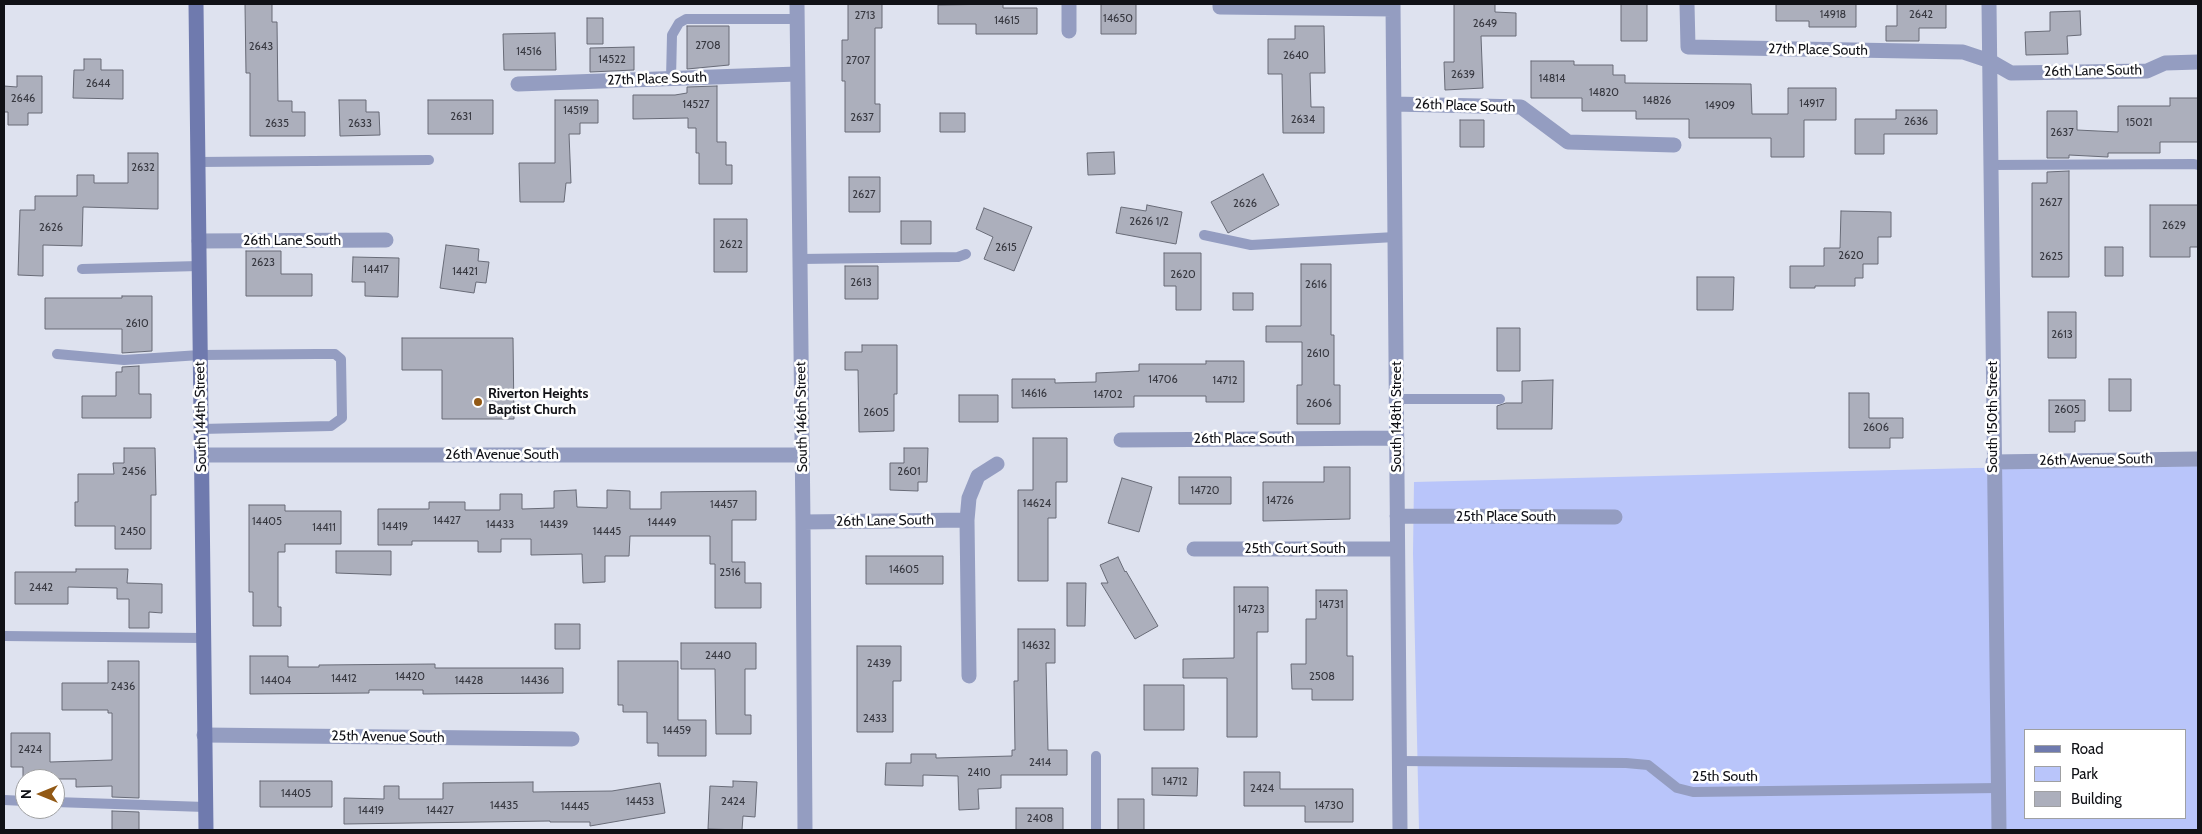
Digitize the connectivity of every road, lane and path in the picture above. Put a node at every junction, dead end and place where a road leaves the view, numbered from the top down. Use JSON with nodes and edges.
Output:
{"nodes":[{"id":1,"x":196,"y":4,"type":"edge"},
{"id":2,"x":1069,"y":4,"type":"edge"},
{"id":3,"x":1220,"y":4,"type":"edge"},
{"id":4,"x":1687,"y":4,"type":"edge"},
{"id":5,"x":1989,"y":4,"type":"edge"},
{"id":6,"x":1393,"y":6,"type":"edge"},
{"id":7,"x":797,"y":11,"type":"edge"},
{"id":8,"x":1070,"y":31,"type":"dead end"},
{"id":9,"x":1990,"y":61,"type":"junction"},
{"id":10,"x":2198,"y":62,"type":"edge"},
{"id":11,"x":797,"y":74,"type":"junction"},
{"id":12,"x":671,"y":79,"type":"junction"},
{"id":13,"x":518,"y":84,"type":"dead end"},
{"id":14,"x":1394,"y":104,"type":"junction"},
{"id":15,"x":1674,"y":146,"type":"dead end"},
{"id":16,"x":429,"y":160,"type":"dead end"},
{"id":17,"x":198,"y":162,"type":"junction"},
{"id":18,"x":1990,"y":165,"type":"junction"},
{"id":19,"x":2198,"y":165,"type":"edge"},
{"id":20,"x":1204,"y":234,"type":"dead end"},
{"id":21,"x":1395,"y":237,"type":"junction"},
{"id":22,"x":386,"y":240,"type":"dead end"},
{"id":23,"x":199,"y":241,"type":"junction"},
{"id":24,"x":966,"y":254,"type":"dead end"},
{"id":25,"x":800,"y":260,"type":"junction"},
{"id":26,"x":199,"y":266,"type":"junction"},
{"id":27,"x":82,"y":269,"type":"dead end"},
{"id":28,"x":57,"y":354,"type":"dead end"},
{"id":29,"x":200,"y":355,"type":"junction"},
{"id":30,"x":1397,"y":399,"type":"junction"},
{"id":31,"x":1500,"y":399,"type":"dead end"},
{"id":32,"x":201,"y":429,"type":"junction"},
{"id":33,"x":1397,"y":438,"type":"junction"},
{"id":34,"x":1120,"y":440,"type":"dead end"},
{"id":35,"x":202,"y":455,"type":"junction"},
{"id":36,"x":802,"y":455,"type":"junction"},
{"id":37,"x":2198,"y":459,"type":"edge"},
{"id":38,"x":1993,"y":462,"type":"junction"},
{"id":39,"x":997,"y":464,"type":"dead end"},
{"id":40,"x":1397,"y":516,"type":"junction"},
{"id":41,"x":1615,"y":518,"type":"dead end"},
{"id":42,"x":967,"y":520,"type":"junction"},
{"id":43,"x":804,"y":522,"type":"junction"},
{"id":44,"x":1194,"y":549,"type":"dead end"},
{"id":45,"x":1397,"y":549,"type":"junction"},
{"id":46,"x":4,"y":636,"type":"edge"},
{"id":47,"x":204,"y":638,"type":"junction"},
{"id":48,"x":969,"y":676,"type":"dead end"},
{"id":49,"x":204,"y":735,"type":"junction"},
{"id":50,"x":572,"y":739,"type":"dead end"},
{"id":51,"x":1096,"y":756,"type":"dead end"},
{"id":52,"x":1401,"y":761,"type":"junction"},
{"id":53,"x":1998,"y":788,"type":"junction"},
{"id":54,"x":65,"y":802,"type":"edge"},
{"id":55,"x":205,"y":807,"type":"junction"},
{"id":56,"x":206,"y":830,"type":"edge"},
{"id":57,"x":805,"y":830,"type":"edge"},
{"id":58,"x":1096,"y":830,"type":"edge"},
{"id":59,"x":1400,"y":830,"type":"edge"},
{"id":60,"x":1999,"y":830,"type":"edge"}],
"edges":[{"from":1,"to":17,"type":"street","name":"South 144th Street"},
{"from":2,"to":8,"type":"street"},
{"from":3,"to":6,"type":"street"},
{"from":4,"to":9,"type":"street","name":"27th Place South"},
{"from":5,"to":9,"type":"street","name":"South 150th Street"},
{"from":6,"to":14,"type":"street","name":"South 148th Street"},
{"from":7,"to":11,"type":"street","name":"South 146th Street"},
{"from":7,"to":12,"type":"lane"},
{"from":9,"to":10,"type":"street","name":"26th Lane South"},
{"from":9,"to":18,"type":"street","name":"South 150th Street"},
{"from":11,"to":12,"type":"street","name":"27th Place South"},
{"from":11,"to":25,"type":"street","name":"South 146th Street"},
{"from":12,"to":13,"type":"street","name":"27th Place South"},
{"from":14,"to":15,"type":"street","name":"26th Place South"},
{"from":14,"to":21,"type":"street","name":"South 148th Street"},
{"from":16,"to":17,"type":"lane"},
{"from":17,"to":23,"type":"street","name":"South 144th Street"},
{"from":18,"to":19,"type":"lane"},
{"from":18,"to":38,"type":"street","name":"South 150th Street"},
{"from":20,"to":21,"type":"lane"},
{"from":21,"to":30,"type":"street","name":"South 148th Street"},
{"from":22,"to":23,"type":"street","name":"26th Lane South"},
{"from":23,"to":26,"type":"street","name":"South 144th Street"},
{"from":24,"to":25,"type":"lane"},
{"from":25,"to":36,"type":"street","name":"South 146th Street"},
{"from":26,"to":27,"type":"lane"},
{"from":26,"to":29,"type":"street","name":"South 144th Street"},
{"from":28,"to":29,"type":"lane"},
{"from":29,"to":32,"type":"street","name":"South 144th Street"},
{"from":29,"to":32,"type":"lane"},
{"from":30,"to":31,"type":"lane"},
{"from":30,"to":33,"type":"street","name":"South 148th Street"},
{"from":32,"to":35,"type":"street","name":"South 144th Street"},
{"from":33,"to":34,"type":"street","name":"26th Place South"},
{"from":33,"to":40,"type":"street","name":"South 148th Street"},
{"from":35,"to":36,"type":"street","name":"26th Avenue South"},
{"from":35,"to":47,"type":"street","name":"South 144th Street"},
{"from":36,"to":43,"type":"street","name":"South 146th Street"},
{"from":37,"to":38,"type":"street","name":"26th Avenue South"},
{"from":38,"to":53,"type":"street","name":"South 150th Street"},
{"from":39,"to":42,"type":"street"},
{"from":40,"to":41,"type":"street","name":"25th Place South"},
{"from":40,"to":45,"type":"street","name":"South 148th Street"},
{"from":42,"to":43,"type":"street","name":"26th Lane South"},
{"from":42,"to":48,"type":"street"},
{"from":43,"to":57,"type":"street","name":"South 146th Street"},
{"from":44,"to":45,"type":"street","name":"25th Court South"},
{"from":45,"to":52,"type":"street","name":"South 148th Street"},
{"from":46,"to":47,"type":"lane"},
{"from":47,"to":49,"type":"street","name":"South 144th Street"},
{"from":49,"to":50,"type":"street","name":"25th Avenue South"},
{"from":49,"to":55,"type":"street","name":"South 144th Street"},
{"from":51,"to":58,"type":"lane"},
{"from":52,"to":53,"type":"lane","name":"25th South"},
{"from":52,"to":59,"type":"street","name":"South 148th Street"},
{"from":53,"to":60,"type":"street","name":"South 150th Street"},
{"from":54,"to":55,"type":"lane"},
{"from":55,"to":56,"type":"street","name":"South 144th Street"}]}
